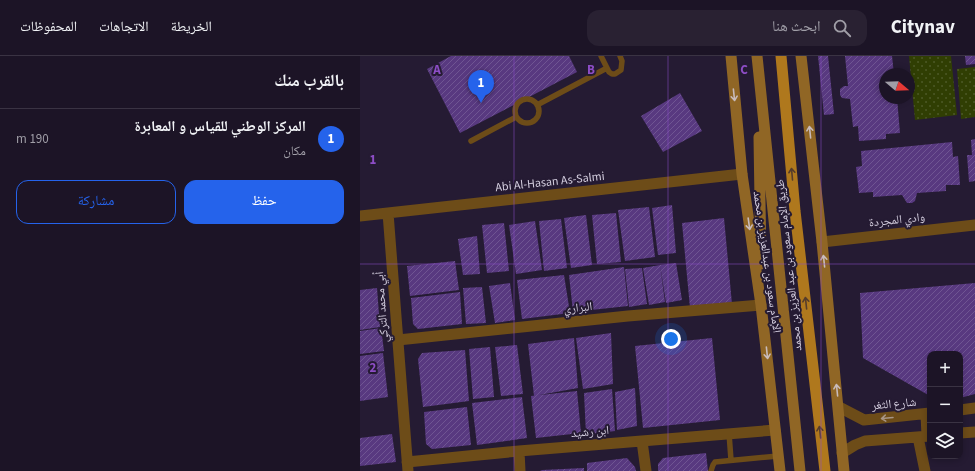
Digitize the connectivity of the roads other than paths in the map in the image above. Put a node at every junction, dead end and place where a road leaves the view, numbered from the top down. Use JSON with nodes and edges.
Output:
{"nodes":[{"id":1,"x":601,"y":56,"type":"edge"},
{"id":2,"x":620,"y":56,"type":"edge"},
{"id":3,"x":731,"y":56,"type":"edge"},
{"id":4,"x":757,"y":56,"type":"edge"},
{"id":5,"x":781,"y":56,"type":"edge"},
{"id":6,"x":801,"y":56,"type":"edge"},
{"id":7,"x":607,"y":68,"type":"junction"},
{"id":8,"x":760,"y":82,"type":"junction"},
{"id":9,"x":536,"y":105,"type":"junction"},
{"id":10,"x":516,"y":117,"type":"junction"},
{"id":11,"x":471,"y":141,"type":"dead end"},
{"id":12,"x":742,"y":174,"type":"junction"},
{"id":13,"x":388,"y":213,"type":"junction"},
{"id":14,"x":360,"y":216,"type":"edge"},
{"id":15,"x":975,"y":225,"type":"edge"},
{"id":16,"x":822,"y":242,"type":"junction"},
{"id":17,"x":761,"y":305,"type":"junction"},
{"id":18,"x":398,"y":340,"type":"junction"},
{"id":19,"x":839,"y":407,"type":"junction"},
{"id":20,"x":975,"y":408,"type":"edge"},
{"id":21,"x":963,"y":410,"type":"edge"},
{"id":22,"x":927,"y":414,"type":"edge"},
{"id":23,"x":927,"y":421,"type":"edge"},
{"id":24,"x":775,"y":430,"type":"junction"},
{"id":25,"x":975,"y":432,"type":"edge"},
{"id":26,"x":729,"y":433,"type":"junction"},
{"id":27,"x":963,"y":433,"type":"edge"},
{"id":28,"x":925,"y":436,"type":"edge"},
{"id":29,"x":642,"y":441,"type":"junction"},
{"id":30,"x":518,"y":451,"type":"junction"},
{"id":31,"x":842,"y":453,"type":"junction"},
{"id":32,"x":778,"y":456,"type":"junction"},
{"id":33,"x":731,"y":460,"type":"junction"},
{"id":34,"x":407,"y":467,"type":"edge"},
{"id":35,"x":520,"y":471,"type":"edge"},
{"id":36,"x":646,"y":471,"type":"edge"},
{"id":37,"x":711,"y":471,"type":"edge"},
{"id":38,"x":780,"y":471,"type":"edge"},
{"id":39,"x":800,"y":471,"type":"edge"},
{"id":40,"x":825,"y":471,"type":"edge"},
{"id":41,"x":844,"y":471,"type":"edge"},
{"id":42,"x":925,"y":471,"type":"edge"}],
"edges":[{"from":1,"to":7,"type":"lane"},
{"from":2,"to":7,"type":"lane"},
{"from":3,"to":12,"type":"main road","name":"الإمام سعود بن عبدالعزيز بن محمد","one_way":true},
{"from":4,"to":8,"type":"main road","name":"طريق الإمام سعود بن عبد العزيز بن محمد"},
{"from":40,"to":5,"type":"main road","name":"طريق الإمام سعود بن عبد العزيز بن محمد","one_way":true},
{"from":16,"to":6,"type":"main road","one_way":true},
{"from":7,"to":9,"type":"lane"},
{"from":8,"to":17,"type":"main road"},
{"from":8,"to":39,"type":"main road","name":"طريق الإمام سعود بن عبد العزيز بن محمد"},
{"from":9,"to":10,"type":"lane"},
{"from":9,"to":10,"type":"lane"},
{"from":10,"to":11,"type":"lane"},
{"from":12,"to":13,"type":"street","name":"Abi Al-Hasan As-Salmi"},
{"from":12,"to":17,"type":"main road","name":"الإمام سعود بن عبدالعزيز بن محمد","one_way":true},
{"from":13,"to":14,"type":"street","name":"Abi Al-Hasan As-Salmi"},
{"from":13,"to":18,"type":"street","name":"أبي محمد التركي"},
{"from":15,"to":16,"type":"street","name":"وادي المجردة"},
{"from":19,"to":16,"type":"main road","one_way":true},
{"from":17,"to":18,"type":"street","name":"البراري"},
{"from":17,"to":24,"type":"main road","name":"الإمام سعود بن عبدالعزيز بن محمد","one_way":true},
{"from":18,"to":34,"type":"street","name":"أبي محمد التركي"},
{"from":22,"to":19,"type":"street","name":"شارع الثغر","one_way":true},
{"from":19,"to":31,"type":"main road"},
{"from":20,"to":21,"type":"street"},
{"from":23,"to":28,"type":"street"},
{"from":24,"to":26,"type":"street","name":"ابن رشيد"},
{"from":24,"to":32,"type":"main road","name":"الإمام سعود بن عبدالعزيز بن محمد"},
{"from":25,"to":27,"type":"street"},
{"from":26,"to":29,"type":"street","name":"ابن رشيد"},
{"from":26,"to":33,"type":"lane"},
{"from":28,"to":31,"type":"street"},
{"from":28,"to":42,"type":"street"},
{"from":29,"to":30,"type":"street","name":"ابن رشيد"},
{"from":29,"to":36,"type":"street"},
{"from":30,"to":34,"type":"street","name":"ابن رشيد"},
{"from":30,"to":35,"type":"street"},
{"from":31,"to":41,"type":"main road"},
{"from":32,"to":33,"type":"lane"},
{"from":32,"to":38,"type":"main road","name":"الإمام سعود بن عبدالعزيز بن محمد"},
{"from":33,"to":37,"type":"lane"}]}
